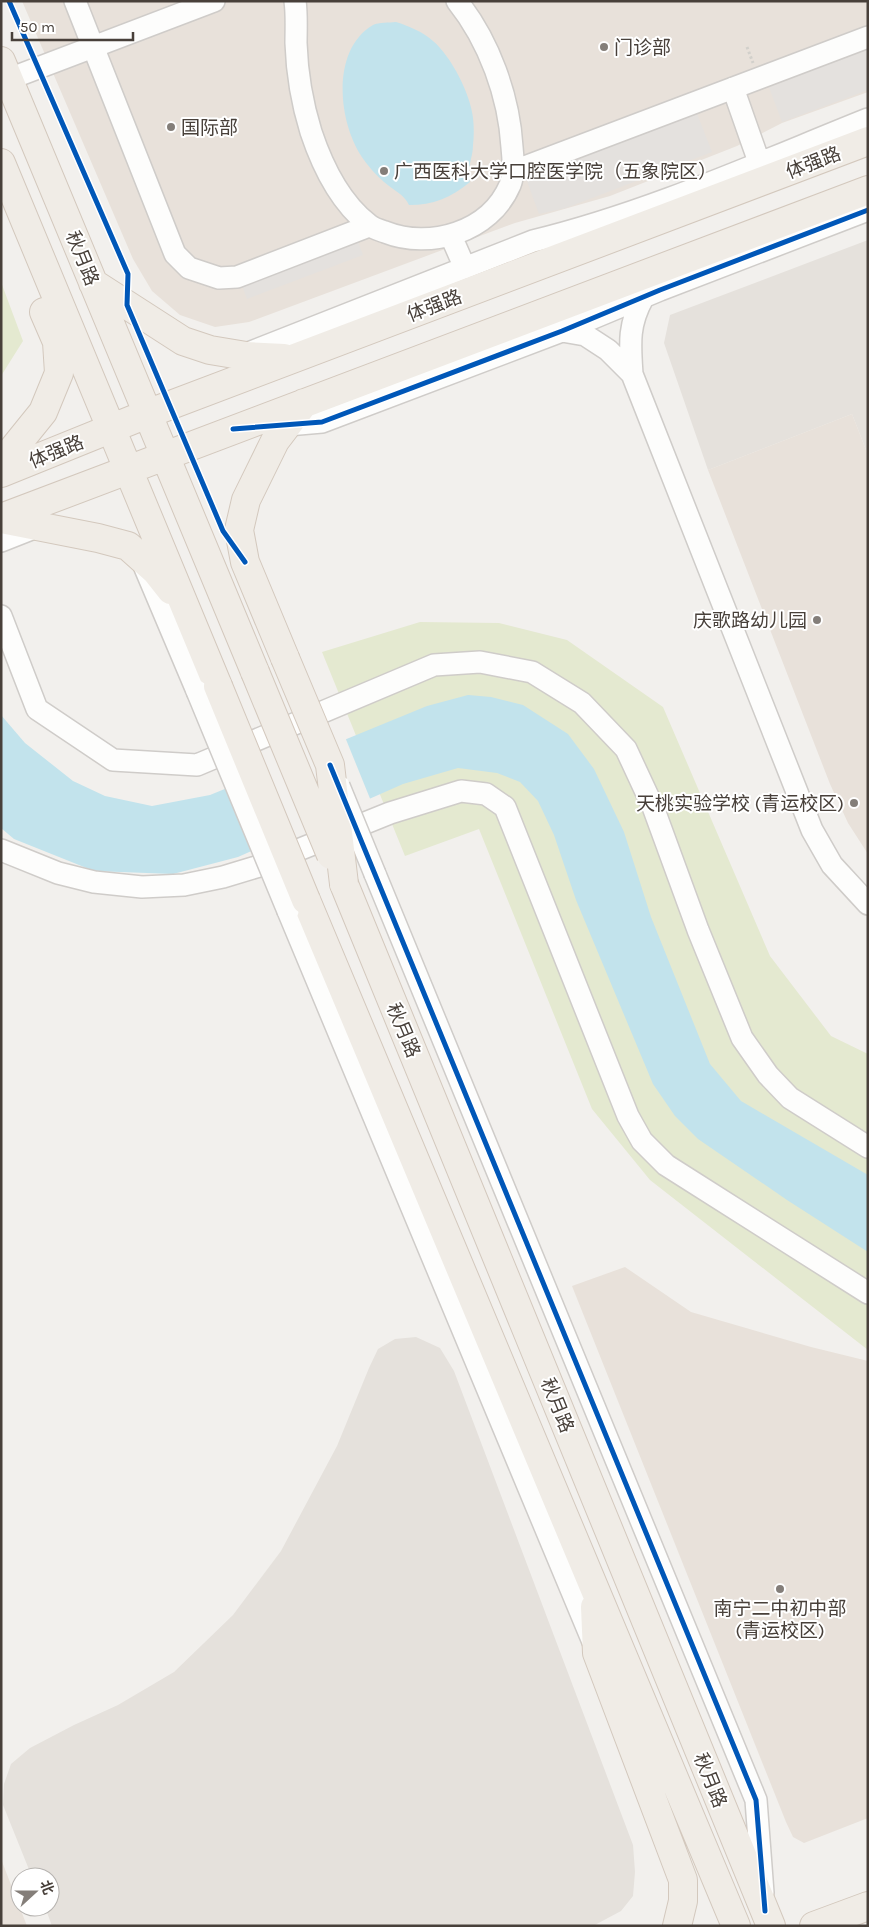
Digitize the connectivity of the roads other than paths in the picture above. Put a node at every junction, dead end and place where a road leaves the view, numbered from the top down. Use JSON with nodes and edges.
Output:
{"nodes":[{"id":1,"x":74,"y":1,"type":"edge"},
{"id":2,"x":214,"y":1,"type":"edge"},
{"id":3,"x":295,"y":1,"type":"edge"},
{"id":4,"x":456,"y":1,"type":"edge"},
{"id":5,"x":868,"y":37,"type":"edge"},
{"id":6,"x":92,"y":48,"type":"junction"},
{"id":7,"x":5,"y":70,"type":"edge"},
{"id":8,"x":733,"y":88,"type":"junction"},
{"id":9,"x":868,"y":120,"type":"edge"},
{"id":10,"x":868,"y":141,"type":"edge"},
{"id":11,"x":760,"y":162,"type":"junction"},
{"id":12,"x":1,"y":163,"type":"edge"},
{"id":13,"x":514,"y":171,"type":"junction"},
{"id":14,"x":868,"y":190,"type":"edge"},
{"id":15,"x":868,"y":210,"type":"edge"},
{"id":16,"x":1,"y":212,"type":"edge"},
{"id":17,"x":369,"y":226,"type":"junction"},
{"id":18,"x":451,"y":236,"type":"junction"},
{"id":19,"x":465,"y":268,"type":"junction"},
{"id":20,"x":93,"y":283,"type":"junction"},
{"id":21,"x":643,"y":298,"type":"junction"},
{"id":22,"x":562,"y":331,"type":"junction"},
{"id":23,"x":242,"y":356,"type":"junction"},
{"id":24,"x":293,"y":359,"type":"junction"},
{"id":25,"x":632,"y":374,"type":"junction"},
{"id":26,"x":304,"y":403,"type":"junction"},
{"id":27,"x":147,"y":414,"type":"junction"},
{"id":28,"x":286,"y":425,"type":"junction"},
{"id":29,"x":112,"y":428,"type":"junction"},
{"id":30,"x":233,"y":429,"type":"junction"},
{"id":31,"x":164,"y":456,"type":"junction"},
{"id":32,"x":1,"y":464,"type":"edge"},
{"id":33,"x":128,"y":469,"type":"junction"},
{"id":34,"x":1,"y":473,"type":"edge"},
{"id":35,"x":2,"y":529,"type":"edge"},
{"id":36,"x":141,"y":558,"type":"junction"},
{"id":37,"x":186,"y":609,"type":"junction"},
{"id":38,"x":1,"y":616,"type":"edge"},
{"id":39,"x":207,"y":689,"type":"junction"},
{"id":40,"x":330,"y":764,"type":"junction"},
{"id":41,"x":1,"y":850,"type":"edge"},
{"id":42,"x":344,"y":884,"type":"junction"},
{"id":43,"x":868,"y":904,"type":"edge"},
{"id":44,"x":297,"y":905,"type":"junction"},
{"id":45,"x":868,"y":1147,"type":"edge"},
{"id":46,"x":868,"y":1294,"type":"edge"},
{"id":47,"x":594,"y":1588,"type":"junction"},
{"id":48,"x":597,"y":1653,"type":"junction"},
{"id":49,"x":868,"y":1906,"type":"edge"},
{"id":50,"x":768,"y":1918,"type":"edge"},
{"id":51,"x":677,"y":1926,"type":"edge"},
{"id":52,"x":736,"y":1926,"type":"edge"},
{"id":53,"x":814,"y":1926,"type":"edge"}],
"edges":[{"from":1,"to":6,"type":"street"},
{"from":2,"to":6,"type":"street"},
{"from":3,"to":17,"type":"street"},
{"from":4,"to":13,"type":"street"},
{"from":5,"to":8,"type":"street"},
{"from":6,"to":7,"type":"street"},
{"from":6,"to":17,"type":"street"},
{"from":7,"to":20,"type":"main road","name":"秋月路"},
{"from":8,"to":11,"type":"street"},
{"from":8,"to":13,"type":"street"},
{"from":9,"to":11,"type":"street"},
{"from":10,"to":24,"type":"main road","name":"体强路"},
{"from":11,"to":19,"type":"street"},
{"from":12,"to":29,"type":"main road","name":"秋月路"},
{"from":13,"to":18,"type":"street"},
{"from":14,"to":26,"type":"main road"},
{"from":15,"to":21,"type":"street"},
{"from":16,"to":32,"type":"main road"},
{"from":17,"to":18,"type":"street"},
{"from":18,"to":19,"type":"street"},
{"from":19,"to":23,"type":"street"},
{"from":20,"to":23,"type":"main road"},
{"from":20,"to":27,"type":"main road","name":"秋月路"},
{"from":21,"to":22,"type":"street"},
{"from":21,"to":25,"type":"street"},
{"from":22,"to":25,"type":"street"},
{"from":22,"to":28,"type":"street"},
{"from":23,"to":24,"type":"main road"},
{"from":24,"to":27,"type":"main road","name":"体强路"},
{"from":25,"to":43,"type":"street"},
{"from":26,"to":28,"type":"main road"},
{"from":26,"to":30,"type":"main road"},
{"from":27,"to":29,"type":"main road","name":"体强路"},
{"from":27,"to":31,"type":"main road","name":"秋月路"},
{"from":28,"to":30,"type":"street"},
{"from":28,"to":40,"type":"main road","bridge":true},
{"from":29,"to":33,"type":"main road","name":"秋月路"},
{"from":29,"to":34,"type":"main road","name":"体强路"},
{"from":30,"to":31,"type":"main road"},
{"from":31,"to":33,"type":"main road"},
{"from":31,"to":42,"type":"main road","name":"秋月路","bridge":true},
{"from":33,"to":35,"type":"main road"},
{"from":33,"to":37,"type":"main road","name":"秋月路"},
{"from":35,"to":36,"type":"main road"},
{"from":36,"to":37,"type":"main road"},
{"from":36,"to":39,"type":"street"},
{"from":37,"to":39,"type":"main road","name":"秋月路"},
{"from":38,"to":45,"type":"street"},
{"from":39,"to":44,"type":"main road","name":"秋月路","bridge":true},
{"from":40,"to":42,"type":"main road","bridge":true},
{"from":40,"to":50,"type":"street","bridge":true},
{"from":41,"to":46,"type":"street"},
{"from":42,"to":50,"type":"main road","name":"秋月路"},
{"from":44,"to":47,"type":"main road","name":"秋月路"},
{"from":44,"to":48,"type":"street"},
{"from":47,"to":48,"type":"main road"},
{"from":47,"to":52,"type":"main road","name":"秋月路"},
{"from":48,"to":51,"type":"main road"},
{"from":49,"to":53,"type":"main road"}]}
